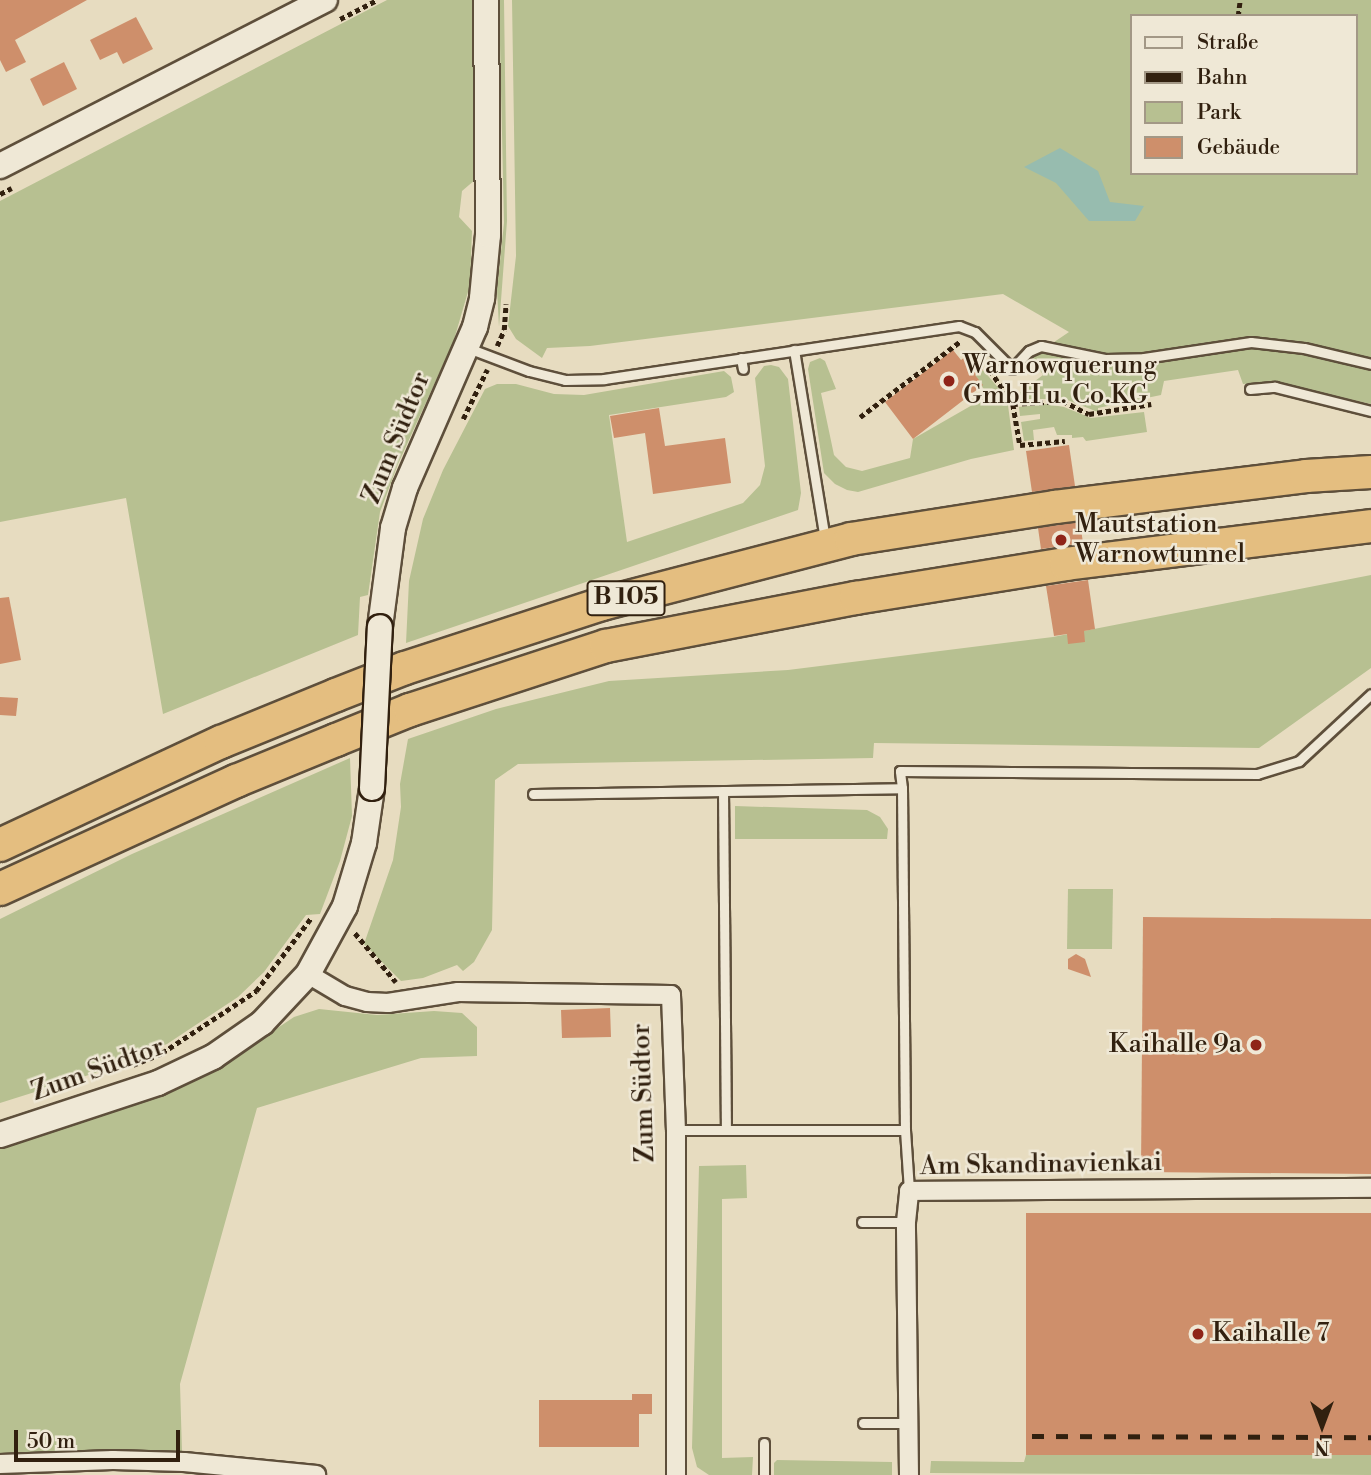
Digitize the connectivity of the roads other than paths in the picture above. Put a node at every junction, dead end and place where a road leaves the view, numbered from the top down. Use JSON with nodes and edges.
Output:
{"nodes":[{"id":1,"x":324,"y":0,"type":"edge"},
{"id":2,"x":486,"y":0,"type":"edge"},
{"id":3,"x":0,"y":166,"type":"edge"},
{"id":4,"x":467,"y":347,"type":"junction"},
{"id":5,"x":794,"y":350,"type":"junction"},
{"id":6,"x":741,"y":358,"type":"junction"},
{"id":7,"x":1371,"y":364,"type":"edge"},
{"id":8,"x":743,"y":369,"type":"dead end"},
{"id":9,"x":1250,"y":390,"type":"dead end"},
{"id":10,"x":1371,"y":411,"type":"edge"},
{"id":11,"x":1371,"y":472,"type":"edge"},
{"id":12,"x":1371,"y":526,"type":"edge"},
{"id":13,"x":826,"y":544,"type":"junction"},
{"id":14,"x":1371,"y":694,"type":"edge"},
{"id":15,"x":902,"y":789,"type":"junction"},
{"id":16,"x":723,"y":791,"type":"junction"},
{"id":17,"x":533,"y":794,"type":"dead end"},
{"id":18,"x":0,"y":845,"type":"edge"},
{"id":19,"x":0,"y":889,"type":"edge"},
{"id":20,"x":308,"y":974,"type":"junction"},
{"id":21,"x":676,"y":1130,"type":"junction"},
{"id":22,"x":726,"y":1130,"type":"junction"},
{"id":23,"x":905,"y":1130,"type":"junction"},
{"id":24,"x":0,"y":1135,"type":"edge"},
{"id":25,"x":1371,"y":1188,"type":"edge"},
{"id":26,"x":909,"y":1191,"type":"junction"},
{"id":27,"x":862,"y":1222,"type":"dead end"},
{"id":28,"x":906,"y":1222,"type":"junction"},
{"id":29,"x":863,"y":1423,"type":"dead end"},
{"id":30,"x":909,"y":1423,"type":"junction"},
{"id":31,"x":764,"y":1443,"type":"dead end"},
{"id":32,"x":0,"y":1464,"type":"edge"},
{"id":33,"x":316,"y":1475,"type":"edge"},
{"id":34,"x":676,"y":1475,"type":"edge"},
{"id":35,"x":764,"y":1475,"type":"edge"},
{"id":36,"x":909,"y":1475,"type":"edge"}],
"edges":[{"from":1,"to":3,"type":"street"},
{"from":2,"to":4,"type":"street","name":"Zum Südtor"},
{"from":4,"to":6,"type":"lane"},
{"from":4,"to":20,"type":"street","name":"Zum Südtor","bridge":true},
{"from":5,"to":6,"type":"lane"},
{"from":5,"to":7,"type":"lane"},
{"from":5,"to":13,"type":"lane"},
{"from":6,"to":8,"type":"lane"},
{"from":9,"to":10,"type":"lane"},
{"from":11,"to":13,"type":"highway","number":"B 105"},
{"from":12,"to":19,"type":"highway","number":"B 105"},
{"from":13,"to":18,"type":"highway","number":"B 105"},
{"from":14,"to":15,"type":"lane"},
{"from":15,"to":16,"type":"lane"},
{"from":15,"to":23,"type":"lane"},
{"from":16,"to":17,"type":"lane"},
{"from":16,"to":22,"type":"lane"},
{"from":20,"to":21,"type":"street","name":"Zum Südtor"},
{"from":20,"to":24,"type":"street","name":"Zum Südtor"},
{"from":21,"to":22,"type":"lane"},
{"from":21,"to":34,"type":"street","name":"Zum Südtor"},
{"from":22,"to":23,"type":"lane"},
{"from":23,"to":26,"type":"lane"},
{"from":25,"to":26,"type":"street","name":"Am Skandinavienkai"},
{"from":26,"to":28,"type":"street","name":"Am Skandinavienkai"},
{"from":27,"to":28,"type":"lane"},
{"from":28,"to":30,"type":"street","name":"Am Skandinavienkai"},
{"from":29,"to":30,"type":"lane"},
{"from":30,"to":36,"type":"street","name":"Am Skandinavienkai"},
{"from":31,"to":35,"type":"lane"},
{"from":32,"to":33,"type":"street"}]}
